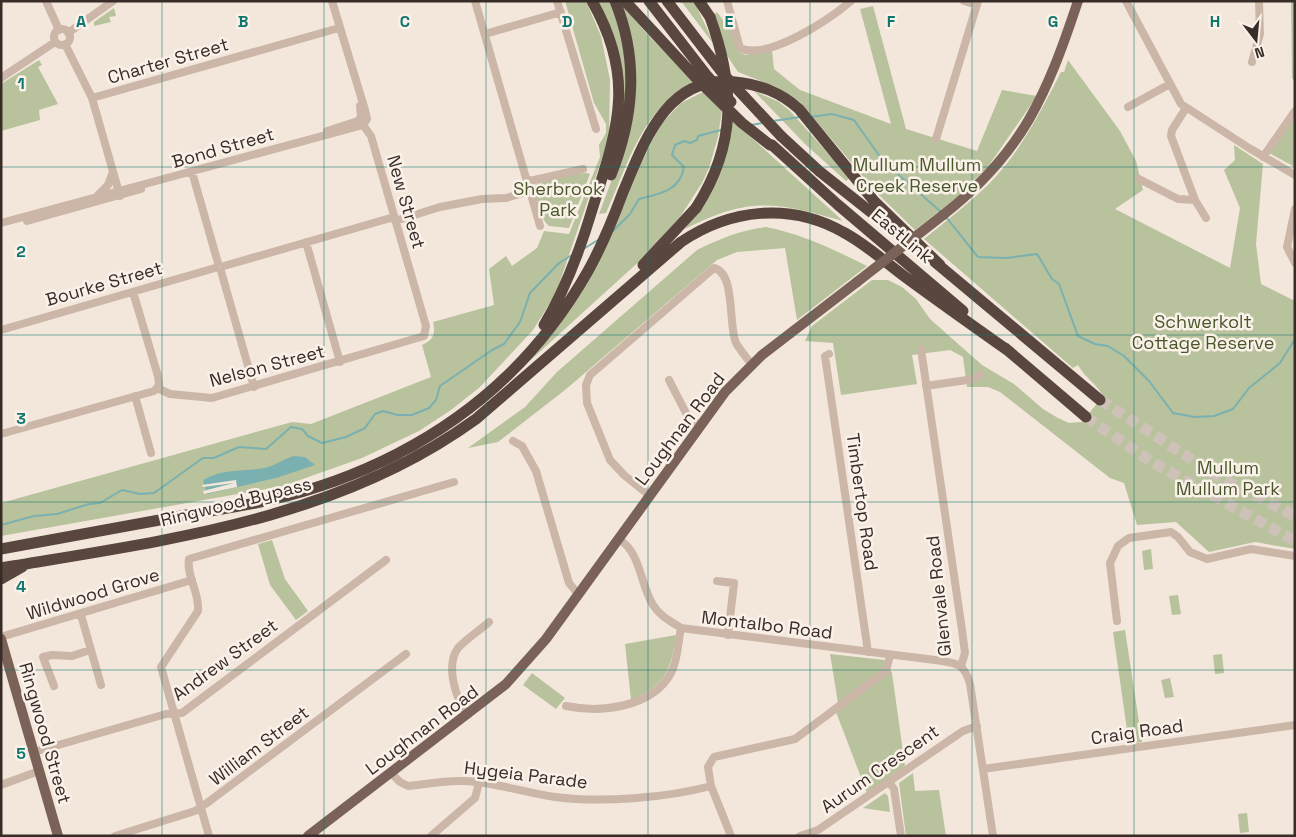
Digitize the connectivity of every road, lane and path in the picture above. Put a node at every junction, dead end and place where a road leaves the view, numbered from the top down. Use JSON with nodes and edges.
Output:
{"nodes":[{"id":1,"x":46,"y":1,"type":"edge"},
{"id":2,"x":113,"y":1,"type":"edge"},
{"id":3,"x":332,"y":1,"type":"edge"},
{"id":4,"x":475,"y":1,"type":"edge"},
{"id":5,"x":558,"y":1,"type":"edge"},
{"id":6,"x":592,"y":1,"type":"edge"},
{"id":7,"x":615,"y":1,"type":"edge"},
{"id":8,"x":625,"y":1,"type":"edge"},
{"id":9,"x":650,"y":1,"type":"edge"},
{"id":10,"x":667,"y":1,"type":"edge"},
{"id":11,"x":674,"y":1,"type":"edge"},
{"id":12,"x":699,"y":1,"type":"edge"},
{"id":13,"x":703,"y":1,"type":"edge"},
{"id":14,"x":727,"y":1,"type":"edge"},
{"id":15,"x":851,"y":1,"type":"edge"},
{"id":16,"x":964,"y":1,"type":"edge"},
{"id":17,"x":1078,"y":1,"type":"edge"},
{"id":18,"x":1126,"y":1,"type":"edge"},
{"id":19,"x":1259,"y":1,"type":"edge"},
{"id":20,"x":978,"y":3,"type":"edge"},
{"id":21,"x":561,"y":12,"type":"junction"},
{"id":22,"x":710,"y":18,"type":"junction"},
{"id":23,"x":339,"y":28,"type":"junction"},
{"id":24,"x":58,"y":30,"type":"junction"},
{"id":25,"x":68,"y":33,"type":"junction"},
{"id":26,"x":485,"y":34,"type":"junction"},
{"id":27,"x":694,"y":39,"type":"junction"},
{"id":28,"x":55,"y":42,"type":"junction"},
{"id":29,"x":65,"y":44,"type":"junction"},
{"id":30,"x":1252,"y":62,"type":"dead end"},
{"id":31,"x":1,"y":78,"type":"edge"},
{"id":32,"x":703,"y":79,"type":"junction"},
{"id":33,"x":1170,"y":84,"type":"junction"},
{"id":34,"x":92,"y":98,"type":"junction"},
{"id":35,"x":1128,"y":107,"type":"dead end"},
{"id":36,"x":1186,"y":108,"type":"junction"},
{"id":37,"x":1295,"y":111,"type":"edge"},
{"id":38,"x":360,"y":121,"type":"junction"},
{"id":39,"x":596,"y":129,"type":"dead end"},
{"id":40,"x":936,"y":139,"type":"dead end"},
{"id":41,"x":304,"y":140,"type":"junction"},
{"id":42,"x":1263,"y":157,"type":"junction"},
{"id":43,"x":582,"y":169,"type":"dead end"},
{"id":44,"x":113,"y":172,"type":"junction"},
{"id":45,"x":192,"y":172,"type":"junction"},
{"id":46,"x":1295,"y":175,"type":"edge"},
{"id":47,"x":1139,"y":179,"type":"dead end"},
{"id":48,"x":530,"y":181,"type":"junction"},
{"id":49,"x":530,"y":191,"type":"junction"},
{"id":50,"x":119,"y":193,"type":"junction"},
{"id":51,"x":98,"y":195,"type":"junction"},
{"id":52,"x":1195,"y":200,"type":"junction"},
{"id":53,"x":1295,"y":209,"type":"edge"},
{"id":54,"x":1206,"y":218,"type":"dead end"},
{"id":55,"x":395,"y":219,"type":"junction"},
{"id":56,"x":1,"y":223,"type":"edge"},
{"id":57,"x":589,"y":224,"type":"junction"},
{"id":58,"x":540,"y":226,"type":"dead end"},
{"id":59,"x":1,"y":228,"type":"edge"},
{"id":60,"x":306,"y":242,"type":"junction"},
{"id":61,"x":1295,"y":262,"type":"edge"},
{"id":62,"x":940,"y":265,"type":"junction"},
{"id":63,"x":219,"y":267,"type":"junction"},
{"id":64,"x":133,"y":292,"type":"junction"},
{"id":65,"x":1,"y":330,"type":"edge"},
{"id":66,"x":426,"y":334,"type":"joint"},
{"id":67,"x":921,"y":349,"type":"dead end"},
{"id":68,"x":1010,"y":352,"type":"junction"},
{"id":69,"x":825,"y":355,"type":"dead end"},
{"id":70,"x":340,"y":362,"type":"junction"},
{"id":71,"x":752,"y":365,"type":"junction"},
{"id":72,"x":980,"y":375,"type":"dead end"},
{"id":73,"x":669,"y":380,"type":"dead end"},
{"id":74,"x":926,"y":386,"type":"junction"},
{"id":75,"x":254,"y":387,"type":"junction"},
{"id":76,"x":157,"y":388,"type":"junction"},
{"id":77,"x":511,"y":390,"type":"junction"},
{"id":78,"x":135,"y":396,"type":"junction"},
{"id":79,"x":1100,"y":400,"type":"tunnel mouth"},
{"id":80,"x":457,"y":416,"type":"junction"},
{"id":81,"x":1086,"y":417,"type":"tunnel mouth"},
{"id":82,"x":700,"y":426,"type":"junction"},
{"id":83,"x":1,"y":434,"type":"edge"},
{"id":84,"x":513,"y":441,"type":"dead end"},
{"id":85,"x":151,"y":453,"type":"dead end"},
{"id":86,"x":454,"y":482,"type":"dead end"},
{"id":87,"x":650,"y":496,"type":"junction"},
{"id":88,"x":619,"y":539,"type":"junction"},
{"id":89,"x":1,"y":549,"type":"edge"},
{"id":90,"x":1295,"y":556,"type":"edge"},
{"id":91,"x":386,"y":560,"type":"dead end"},
{"id":92,"x":30,"y":563,"type":"junction"},
{"id":93,"x":1,"y":568,"type":"edge"},
{"id":94,"x":1,"y":579,"type":"edge"},
{"id":95,"x":192,"y":580,"type":"junction"},
{"id":96,"x":717,"y":581,"type":"dead end"},
{"id":97,"x":579,"y":595,"type":"junction"},
{"id":98,"x":80,"y":615,"type":"junction"},
{"id":99,"x":1117,"y":621,"type":"dead end"},
{"id":100,"x":488,"y":622,"type":"dead end"},
{"id":101,"x":681,"y":628,"type":"junction"},
{"id":102,"x":728,"y":635,"type":"junction"},
{"id":103,"x":1,"y":638,"type":"edge"},
{"id":104,"x":546,"y":639,"type":"junction"},
{"id":105,"x":90,"y":650,"type":"junction"},
{"id":106,"x":868,"y":652,"type":"junction"},
{"id":107,"x":406,"y":654,"type":"dead end"},
{"id":108,"x":890,"y":655,"type":"junction"},
{"id":109,"x":961,"y":666,"type":"junction"},
{"id":110,"x":100,"y":685,"type":"dead end"},
{"id":111,"x":54,"y":686,"type":"dead end"},
{"id":112,"x":566,"y":706,"type":"dead end"},
{"id":113,"x":174,"y":714,"type":"junction"},
{"id":114,"x":468,"y":716,"type":"junction"},
{"id":115,"x":1295,"y":725,"type":"edge"},
{"id":116,"x":977,"y":726,"type":"junction"},
{"id":117,"x":34,"y":752,"type":"junction"},
{"id":118,"x":983,"y":769,"type":"junction"},
{"id":119,"x":39,"y":771,"type":"junction"},
{"id":120,"x":395,"y":776,"type":"junction"},
{"id":121,"x":889,"y":782,"type":"junction"},
{"id":122,"x":480,"y":783,"type":"junction"},
{"id":123,"x":1,"y":784,"type":"edge"},
{"id":124,"x":711,"y":786,"type":"junction"},
{"id":125,"x":201,"y":807,"type":"junction"},
{"id":126,"x":810,"y":835,"type":"edge"},
{"id":127,"x":58,"y":836,"type":"edge"},
{"id":128,"x":115,"y":836,"type":"edge"},
{"id":129,"x":209,"y":836,"type":"edge"},
{"id":130,"x":308,"y":836,"type":"edge"},
{"id":131,"x":318,"y":836,"type":"edge"},
{"id":132,"x":431,"y":836,"type":"edge"},
{"id":133,"x":730,"y":836,"type":"edge"},
{"id":134,"x":800,"y":836,"type":"edge"},
{"id":135,"x":901,"y":836,"type":"edge"},
{"id":136,"x":993,"y":836,"type":"edge"}],
"edges":[{"from":1,"to":24,"type":"street"},
{"from":2,"to":25,"type":"street"},
{"from":3,"to":23,"type":"street","name":"New Street"},
{"from":4,"to":26,"type":"street"},
{"from":5,"to":21,"type":"street"},
{"from":6,"to":57,"type":"highway"},
{"from":7,"to":57,"type":"highway"},
{"from":8,"to":32,"type":"highway"},
{"from":9,"to":32,"type":"highway","name":"EastLink"},
{"from":10,"to":27,"type":"highway","name":"EastLink"},
{"from":11,"to":27,"type":"highway"},
{"from":12,"to":22,"type":"highway"},
{"from":13,"to":22,"type":"highway"},
{"from":14,"to":15,"type":"street"},
{"from":16,"to":20,"type":"street"},
{"from":17,"to":71,"type":"main road","name":"Loughnan Road","bridge":true},
{"from":18,"to":33,"type":"street"},
{"from":19,"to":30,"type":"street"},
{"from":20,"to":40,"type":"street"},
{"from":21,"to":26,"type":"street"},
{"from":21,"to":39,"type":"street"},
{"from":22,"to":77,"type":"highway","bridge":true},
{"from":23,"to":34,"type":"street","name":"Charter Street"},
{"from":23,"to":38,"type":"street","name":"New Street"},
{"from":24,"to":25,"type":"street"},
{"from":24,"to":28,"type":"street"},
{"from":25,"to":29,"type":"street"},
{"from":26,"to":48,"type":"street"},
{"from":27,"to":62,"type":"highway","name":"EastLink","bridge":true},
{"from":28,"to":29,"type":"street"},
{"from":28,"to":31,"type":"street"},
{"from":29,"to":34,"type":"street"},
{"from":32,"to":68,"type":"highway","name":"EastLink","bridge":true},
{"from":33,"to":35,"type":"street"},
{"from":33,"to":36,"type":"street"},
{"from":34,"to":44,"type":"street"},
{"from":36,"to":42,"type":"street"},
{"from":36,"to":52,"type":"street"},
{"from":37,"to":42,"type":"street"},
{"from":38,"to":41,"type":"street","name":"Bond Street"},
{"from":38,"to":41,"type":"street","name":"Bond Street"},
{"from":38,"to":55,"type":"street","name":"New Street"},
{"from":41,"to":45,"type":"street","name":"Bond Street"},
{"from":42,"to":46,"type":"street"},
{"from":43,"to":48,"type":"street"},
{"from":44,"to":50,"type":"street"},
{"from":44,"to":51,"type":"street"},
{"from":45,"to":50,"type":"street","name":"Bond Street"},
{"from":45,"to":63,"type":"street"},
{"from":47,"to":52,"type":"street"},
{"from":48,"to":49,"type":"street"},
{"from":49,"to":55,"type":"street","name":"Bourke Street"},
{"from":49,"to":58,"type":"street"},
{"from":50,"to":51,"type":"street","name":"Bond Street"},
{"from":50,"to":59,"type":"street","name":"Bond Street"},
{"from":51,"to":56,"type":"street","name":"Bond Street"},
{"from":52,"to":54,"type":"street"},
{"from":53,"to":61,"type":"street"},
{"from":55,"to":60,"type":"street","name":"Bourke Street"},
{"from":55,"to":66,"type":"street","name":"New Street"},
{"from":57,"to":80,"type":"highway"},
{"from":60,"to":63,"type":"street","name":"Bourke Street"},
{"from":60,"to":70,"type":"street"},
{"from":62,"to":79,"type":"highway","name":"EastLink"},
{"from":62,"to":80,"type":"highway"},
{"from":63,"to":64,"type":"street","name":"Bourke Street"},
{"from":63,"to":75,"type":"street"},
{"from":64,"to":65,"type":"street","name":"Bourke Street"},
{"from":64,"to":76,"type":"street"},
{"from":66,"to":70,"type":"street","name":"Nelson Street"},
{"from":67,"to":74,"type":"street","name":"Glenvale Road"},
{"from":68,"to":77,"type":"highway"},
{"from":68,"to":81,"type":"highway","name":"EastLink"},
{"from":69,"to":106,"type":"street","name":"Timbertop Road"},
{"from":70,"to":75,"type":"street","name":"Nelson Street"},
{"from":71,"to":82,"type":"main road","name":"Loughnan Road"},
{"from":71,"to":87,"type":"street"},
{"from":72,"to":74,"type":"street"},
{"from":73,"to":82,"type":"street"},
{"from":74,"to":109,"type":"street","name":"Glenvale Road"},
{"from":75,"to":76,"type":"street","name":"Nelson Street"},
{"from":76,"to":78,"type":"street"},
{"from":77,"to":92,"type":"highway","name":"Ringwood Bypass"},
{"from":78,"to":83,"type":"street"},
{"from":78,"to":85,"type":"street"},
{"from":80,"to":89,"type":"highway","name":"Ringwood Bypass"},
{"from":82,"to":87,"type":"main road","name":"Loughnan Road"},
{"from":84,"to":97,"type":"street"},
{"from":86,"to":95,"type":"street"},
{"from":87,"to":88,"type":"main road","name":"Loughnan Road"},
{"from":88,"to":97,"type":"main road","name":"Loughnan Road"},
{"from":88,"to":101,"type":"street","name":"Montalbo Road"},
{"from":90,"to":99,"type":"street"},
{"from":91,"to":113,"type":"street","name":"Andrew Street"},
{"from":92,"to":93,"type":"highway","name":"Ringwood Bypass"},
{"from":92,"to":94,"type":"highway"},
{"from":95,"to":98,"type":"street","name":"Wildwood Grove"},
{"from":95,"to":113,"type":"street"},
{"from":96,"to":102,"type":"street"},
{"from":97,"to":104,"type":"main road","name":"Loughnan Road"},
{"from":98,"to":103,"type":"street","name":"Wildwood Grove"},
{"from":98,"to":105,"type":"street"},
{"from":100,"to":114,"type":"street"},
{"from":101,"to":102,"type":"street","name":"Montalbo Road"},
{"from":101,"to":112,"type":"street"},
{"from":102,"to":106,"type":"street","name":"Montalbo Road"},
{"from":103,"to":117,"type":"main road","name":"Ringwood Street"},
{"from":104,"to":114,"type":"main road","name":"Loughnan Road"},
{"from":104,"to":120,"type":"main road","name":"Loughnan Road"},
{"from":105,"to":110,"type":"street"},
{"from":105,"to":111,"type":"street"},
{"from":106,"to":108,"type":"street","name":"Montalbo Road"},
{"from":107,"to":125,"type":"street","name":"William Street"},
{"from":108,"to":109,"type":"street","name":"Montalbo Road"},
{"from":108,"to":124,"type":"street"},
{"from":109,"to":116,"type":"street","name":"Glenvale Road"},
{"from":113,"to":117,"type":"street","name":"Andrew Street"},
{"from":113,"to":125,"type":"street"},
{"from":114,"to":130,"type":"main road","name":"Loughnan Road"},
{"from":115,"to":118,"type":"street","name":"Craig Road"},
{"from":116,"to":118,"type":"street","name":"Glenvale Road"},
{"from":116,"to":121,"type":"street","name":"Aurum Crescent"},
{"from":117,"to":119,"type":"main road","name":"Ringwood Street"},
{"from":118,"to":136,"type":"street","name":"Glenvale Road"},
{"from":119,"to":123,"type":"street"},
{"from":119,"to":127,"type":"main road","name":"Ringwood Street"},
{"from":120,"to":122,"type":"street","name":"Hygeia Parade"},
{"from":120,"to":131,"type":"main road","name":"Loughnan Road"},
{"from":121,"to":126,"type":"street","name":"Aurum Crescent"},
{"from":121,"to":135,"type":"street"},
{"from":122,"to":124,"type":"street","name":"Hygeia Parade"},
{"from":122,"to":132,"type":"street"},
{"from":124,"to":133,"type":"street"},
{"from":125,"to":128,"type":"street","name":"William Street"},
{"from":125,"to":129,"type":"street"},
{"from":126,"to":134,"type":"street","name":"Aurum Crescent"}]}
